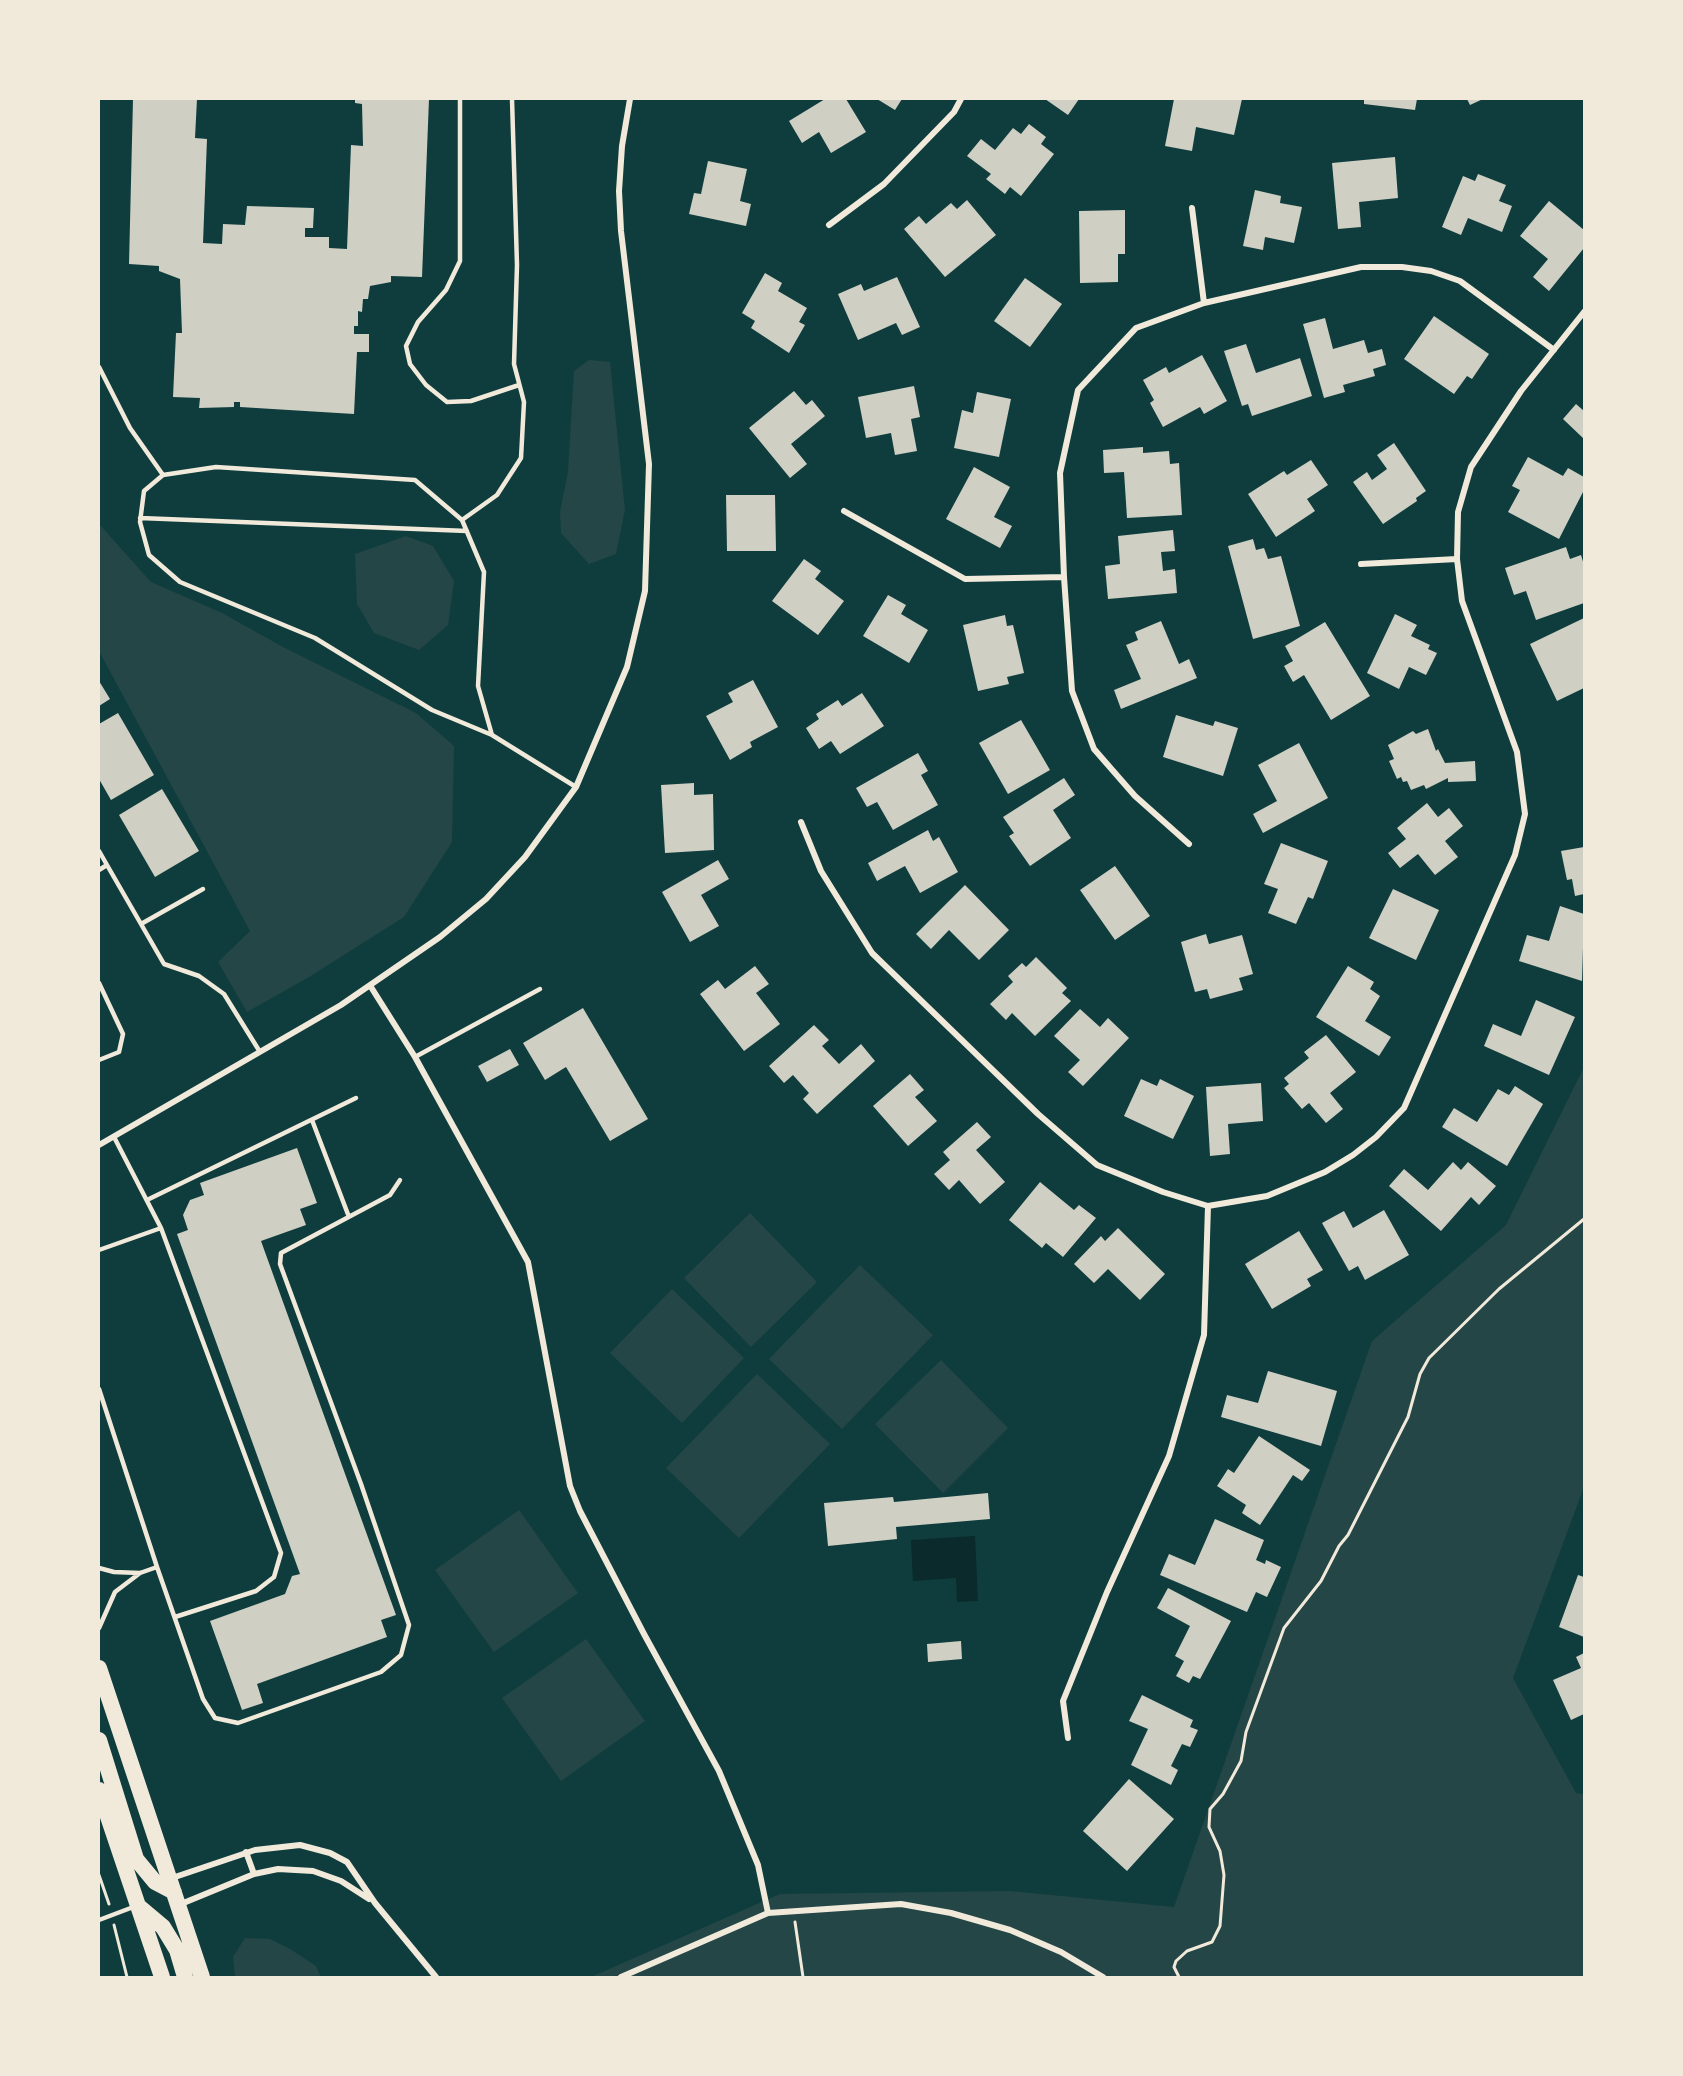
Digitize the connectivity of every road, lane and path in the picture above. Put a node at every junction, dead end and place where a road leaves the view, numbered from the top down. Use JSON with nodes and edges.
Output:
{"nodes":[{"id":1,"x":460,"y":99,"type":"edge"},
{"id":2,"x":512,"y":99,"type":"edge"},
{"id":3,"x":630,"y":99,"type":"edge"},
{"id":4,"x":961,"y":99,"type":"edge"},
{"id":5,"x":1192,"y":208,"type":"dead end"},
{"id":6,"x":829,"y":225,"type":"dead end"},
{"id":7,"x":1204,"y":303,"type":"junction"},
{"id":8,"x":1584,"y":312,"type":"edge"},
{"id":9,"x":1554,"y":350,"type":"junction"},
{"id":10,"x":99,"y":367,"type":"edge"},
{"id":11,"x":519,"y":385,"type":"junction"},
{"id":12,"x":163,"y":475,"type":"junction"},
{"id":13,"x":844,"y":511,"type":"dead end"},
{"id":14,"x":140,"y":518,"type":"junction"},
{"id":15,"x":462,"y":520,"type":"junction"},
{"id":16,"x":467,"y":531,"type":"junction"},
{"id":17,"x":1457,"y":560,"type":"junction"},
{"id":18,"x":1361,"y":564,"type":"dead end"},
{"id":19,"x":1064,"y":577,"type":"junction"},
{"id":20,"x":492,"y":735,"type":"junction"},
{"id":21,"x":576,"y":787,"type":"junction"},
{"id":22,"x":801,"y":822,"type":"dead end"},
{"id":23,"x":1189,"y":844,"type":"dead end"},
{"id":24,"x":99,"y":851,"type":"edge"},
{"id":25,"x":107,"y":866,"type":"junction"},
{"id":26,"x":99,"y":870,"type":"edge"},
{"id":27,"x":203,"y":889,"type":"dead end"},
{"id":28,"x":141,"y":924,"type":"junction"},
{"id":29,"x":99,"y":983,"type":"edge"},
{"id":30,"x":371,"y":987,"type":"junction"},
{"id":31,"x":540,"y":989,"type":"dead end"},
{"id":32,"x":260,"y":1052,"type":"junction"},
{"id":33,"x":415,"y":1057,"type":"junction"},
{"id":34,"x":99,"y":1060,"type":"edge"},
{"id":35,"x":356,"y":1098,"type":"dead end"},
{"id":36,"x":312,"y":1120,"type":"junction"},
{"id":37,"x":114,"y":1137,"type":"junction"},
{"id":38,"x":99,"y":1145,"type":"edge"},
{"id":39,"x":400,"y":1180,"type":"dead end"},
{"id":40,"x":147,"y":1200,"type":"junction"},
{"id":41,"x":1208,"y":1206,"type":"junction"},
{"id":42,"x":349,"y":1216,"type":"junction"},
{"id":43,"x":1584,"y":1219,"type":"edge"},
{"id":44,"x":161,"y":1228,"type":"junction"},
{"id":45,"x":99,"y":1250,"type":"edge"},
{"id":46,"x":99,"y":1389,"type":"edge"},
{"id":47,"x":157,"y":1567,"type":"junction"},
{"id":48,"x":99,"y":1568,"type":"edge"},
{"id":49,"x":140,"y":1573,"type":"junction"},
{"id":50,"x":175,"y":1617,"type":"junction"},
{"id":51,"x":99,"y":1628,"type":"edge"},
{"id":52,"x":99,"y":1668,"type":"edge"},
{"id":53,"x":1068,"y":1738,"type":"dead end"},
{"id":54,"x":99,"y":1740,"type":"edge"},
{"id":55,"x":99,"y":1790,"type":"edge"},
{"id":56,"x":246,"y":1852,"type":"junction"},
{"id":57,"x":254,"y":1874,"type":"junction"},
{"id":58,"x":174,"y":1892,"type":"junction"},
{"id":59,"x":375,"y":1904,"type":"junction"},
{"id":60,"x":138,"y":1906,"type":"junction"},
{"id":61,"x":794,"y":1910,"type":"junction"},
{"id":62,"x":768,"y":1913,"type":"junction"},
{"id":63,"x":99,"y":1920,"type":"edge"},
{"id":64,"x":162,"y":1977,"type":"edge"},
{"id":65,"x":185,"y":1977,"type":"edge"},
{"id":66,"x":202,"y":1977,"type":"edge"},
{"id":67,"x":436,"y":1977,"type":"edge"},
{"id":68,"x":621,"y":1977,"type":"edge"},
{"id":69,"x":803,"y":1977,"type":"edge"},
{"id":70,"x":1103,"y":1977,"type":"edge"},
{"id":71,"x":1179,"y":1977,"type":"edge"}],
"edges":[{"from":1,"to":11,"type":"lane"},
{"from":2,"to":11,"type":"lane"},
{"from":3,"to":21,"type":"street"},
{"from":4,"to":6,"type":"street"},
{"from":5,"to":7,"type":"street"},
{"from":7,"to":9,"type":"street"},
{"from":7,"to":19,"type":"street"},
{"from":8,"to":9,"type":"street"},
{"from":9,"to":17,"type":"street"},
{"from":10,"to":12,"type":"lane"},
{"from":11,"to":15,"type":"lane"},
{"from":12,"to":14,"type":"lane"},
{"from":12,"to":15,"type":"lane"},
{"from":13,"to":19,"type":"street"},
{"from":14,"to":16,"type":"lane"},
{"from":14,"to":20,"type":"lane"},
{"from":15,"to":16,"type":"lane"},
{"from":16,"to":20,"type":"lane"},
{"from":17,"to":18,"type":"street"},
{"from":17,"to":41,"type":"street"},
{"from":19,"to":23,"type":"street"},
{"from":20,"to":21,"type":"lane"},
{"from":21,"to":30,"type":"street"},
{"from":22,"to":41,"type":"street"},
{"from":24,"to":25,"type":"lane"},
{"from":25,"to":26,"type":"lane"},
{"from":25,"to":28,"type":"lane"},
{"from":27,"to":28,"type":"lane"},
{"from":28,"to":32,"type":"lane"},
{"from":29,"to":34,"type":"lane"},
{"from":30,"to":32,"type":"street"},
{"from":30,"to":33,"type":"street"},
{"from":31,"to":33,"type":"lane"},
{"from":32,"to":37,"type":"street"},
{"from":33,"to":62,"type":"street"},
{"from":35,"to":36,"type":"lane"},
{"from":36,"to":40,"type":"lane"},
{"from":36,"to":42,"type":"lane"},
{"from":37,"to":38,"type":"street"},
{"from":37,"to":40,"type":"lane"},
{"from":39,"to":42,"type":"lane"},
{"from":40,"to":44,"type":"lane"},
{"from":41,"to":53,"type":"street"},
{"from":42,"to":50,"type":"lane"},
{"from":43,"to":71,"type":"path"},
{"from":44,"to":45,"type":"lane"},
{"from":44,"to":50,"type":"lane"},
{"from":46,"to":47,"type":"lane"},
{"from":47,"to":49,"type":"lane"},
{"from":47,"to":50,"type":"lane"},
{"from":48,"to":49,"type":"lane"},
{"from":49,"to":51,"type":"lane"},
{"from":52,"to":58,"type":"highway"},
{"from":54,"to":58,"type":"highway"},
{"from":55,"to":60,"type":"highway"},
{"from":56,"to":57,"type":"street"},
{"from":56,"to":58,"type":"street"},
{"from":56,"to":59,"type":"street"},
{"from":57,"to":58,"type":"street"},
{"from":57,"to":59,"type":"street"},
{"from":58,"to":66,"type":"highway"},
{"from":59,"to":67,"type":"street"},
{"from":60,"to":63,"type":"lane"},
{"from":60,"to":64,"type":"highway"},
{"from":60,"to":65,"type":"highway"},
{"from":61,"to":62,"type":"street"},
{"from":61,"to":69,"type":"path"},
{"from":61,"to":70,"type":"street"},
{"from":62,"to":68,"type":"street"}]}
